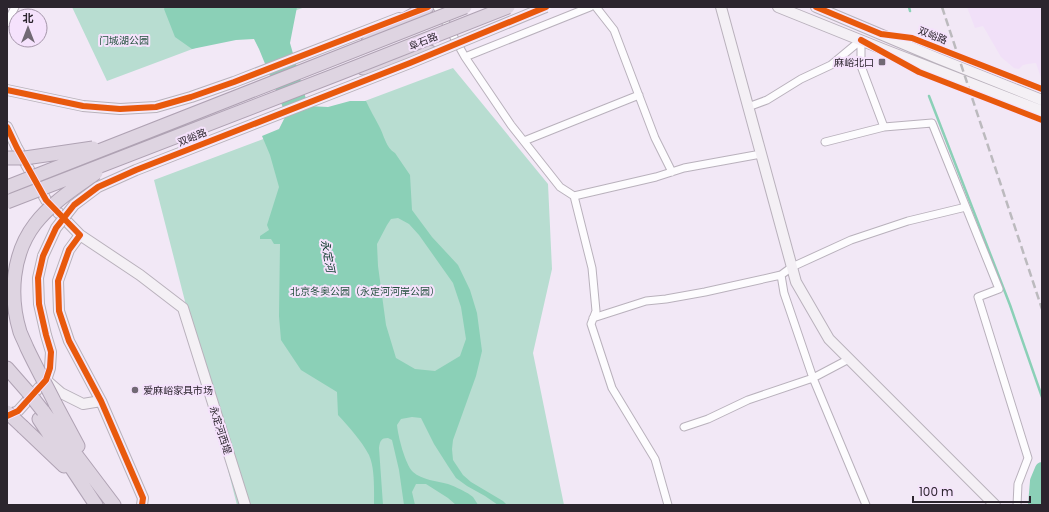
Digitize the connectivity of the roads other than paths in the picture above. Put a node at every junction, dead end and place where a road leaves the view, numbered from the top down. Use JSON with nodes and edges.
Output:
{"nodes":[{"id":1,"x":15,"y":7,"type":"edge"},
{"id":2,"x":428,"y":7,"type":"edge"},
{"id":3,"x":437,"y":7,"type":"edge"},
{"id":4,"x":465,"y":7,"type":"edge"},
{"id":5,"x":508,"y":7,"type":"edge"},
{"id":6,"x":546,"y":7,"type":"edge"},
{"id":7,"x":590,"y":7,"type":"edge"},
{"id":8,"x":596,"y":7,"type":"edge"},
{"id":9,"x":721,"y":7,"type":"edge"},
{"id":10,"x":778,"y":7,"type":"edge"},
{"id":11,"x":816,"y":7,"type":"edge"},
{"id":12,"x":7,"y":23,"type":"edge"},
{"id":13,"x":861,"y":40,"type":"junction"},
{"id":14,"x":454,"y":45,"type":"junction"},
{"id":15,"x":353,"y":51,"type":"junction"},
{"id":16,"x":465,"y":57,"type":"junction"},
{"id":17,"x":338,"y":74,"type":"junction"},
{"id":18,"x":7,"y":90,"type":"edge"},
{"id":19,"x":639,"y":95,"type":"junction"},
{"id":20,"x":1042,"y":100,"type":"edge"},
{"id":21,"x":748,"y":107,"type":"junction"},
{"id":22,"x":1042,"y":111,"type":"edge"},
{"id":23,"x":7,"y":127,"type":"edge"},
{"id":24,"x":884,"y":127,"type":"junction"},
{"id":25,"x":524,"y":141,"type":"junction"},
{"id":26,"x":826,"y":142,"type":"dead end"},
{"id":27,"x":116,"y":144,"type":"junction"},
{"id":28,"x":761,"y":154,"type":"junction"},
{"id":29,"x":7,"y":158,"type":"edge"},
{"id":30,"x":113,"y":161,"type":"junction"},
{"id":31,"x":672,"y":172,"type":"junction"},
{"id":32,"x":7,"y":187,"type":"edge"},
{"id":33,"x":574,"y":196,"type":"junction"},
{"id":34,"x":7,"y":202,"type":"edge"},
{"id":35,"x":966,"y":207,"type":"junction"},
{"id":36,"x":80,"y":235,"type":"junction"},
{"id":37,"x":792,"y":267,"type":"junction"},
{"id":38,"x":781,"y":275,"type":"junction"},
{"id":39,"x":593,"y":318,"type":"junction"},
{"id":40,"x":849,"y":359,"type":"junction"},
{"id":41,"x":7,"y":368,"type":"edge"},
{"id":42,"x":813,"y":378,"type":"junction"},
{"id":43,"x":7,"y":380,"type":"edge"},
{"id":44,"x":46,"y":380,"type":"junction"},
{"id":45,"x":25,"y":394,"type":"junction"},
{"id":46,"x":102,"y":401,"type":"junction"},
{"id":47,"x":7,"y":412,"type":"edge"},
{"id":48,"x":40,"y":413,"type":"junction"},
{"id":49,"x":7,"y":416,"type":"edge"},
{"id":50,"x":684,"y":427,"type":"dead end"},
{"id":51,"x":96,"y":481,"type":"junction"},
{"id":52,"x":84,"y":485,"type":"junction"},
{"id":53,"x":96,"y":505,"type":"edge"},
{"id":54,"x":114,"y":505,"type":"edge"},
{"id":55,"x":142,"y":505,"type":"edge"},
{"id":56,"x":246,"y":505,"type":"edge"},
{"id":57,"x":668,"y":505,"type":"edge"},
{"id":58,"x":866,"y":505,"type":"edge"},
{"id":59,"x":995,"y":505,"type":"edge"},
{"id":60,"x":1017,"y":505,"type":"edge"}],
"edges":[{"from":1,"to":12,"type":"street"},
{"from":2,"to":15,"type":"highway","bridge":true},
{"from":2,"to":18,"type":"street"},
{"from":3,"to":16,"type":"street"},
{"from":4,"to":15,"type":"highway","name":"阜石路","bridge":true},
{"from":5,"to":17,"type":"highway","name":"阜石路","bridge":true},
{"from":6,"to":14,"type":"street","name":"双峪路","bridge":true},
{"from":7,"to":16,"type":"street"},
{"from":8,"to":19,"type":"street"},
{"from":9,"to":21,"type":"street"},
{"from":10,"to":13,"type":"street"},
{"from":11,"to":20,"type":"street","name":"双峪路"},
{"from":13,"to":21,"type":"street"},
{"from":13,"to":22,"type":"street"},
{"from":13,"to":24,"type":"street"},
{"from":14,"to":17,"type":"highway","bridge":true},
{"from":14,"to":44,"type":"street","name":"双峪路","bridge":true},
{"from":15,"to":27,"type":"highway","bridge":true},
{"from":16,"to":25,"type":"street"},
{"from":17,"to":30,"type":"highway","name":"双峪路","bridge":true},
{"from":19,"to":25,"type":"street"},
{"from":19,"to":31,"type":"street"},
{"from":21,"to":28,"type":"street"},
{"from":23,"to":36,"type":"street"},
{"from":24,"to":26,"type":"street"},
{"from":24,"to":35,"type":"street"},
{"from":25,"to":33,"type":"street"},
{"from":27,"to":29,"type":"highway","bridge":true},
{"from":27,"to":32,"type":"highway","bridge":true},
{"from":28,"to":31,"type":"street"},
{"from":28,"to":37,"type":"street"},
{"from":30,"to":34,"type":"highway","name":"双峪路","bridge":true},
{"from":30,"to":51,"type":"highway","bridge":true},
{"from":31,"to":33,"type":"street"},
{"from":33,"to":39,"type":"street"},
{"from":35,"to":37,"type":"street"},
{"from":35,"to":60,"type":"street"},
{"from":36,"to":46,"type":"street"},
{"from":36,"to":56,"type":"street","name":"永定河西堤"},
{"from":37,"to":38,"type":"street"},
{"from":37,"to":40,"type":"street"},
{"from":38,"to":39,"type":"street"},
{"from":38,"to":42,"type":"street"},
{"from":39,"to":57,"type":"street"},
{"from":40,"to":42,"type":"street"},
{"from":40,"to":59,"type":"street"},
{"from":41,"to":45,"type":"highway"},
{"from":42,"to":50,"type":"street"},
{"from":42,"to":58,"type":"street"},
{"from":43,"to":45,"type":"highway"},
{"from":44,"to":46,"type":"street"},
{"from":44,"to":49,"type":"street","name":"双峪路"},
{"from":45,"to":48,"type":"highway"},
{"from":46,"to":55,"type":"street"},
{"from":47,"to":52,"type":"highway","bridge":true},
{"from":48,"to":51,"type":"highway"},
{"from":48,"to":52,"type":"highway"},
{"from":51,"to":54,"type":"highway"},
{"from":52,"to":53,"type":"highway"}]}
